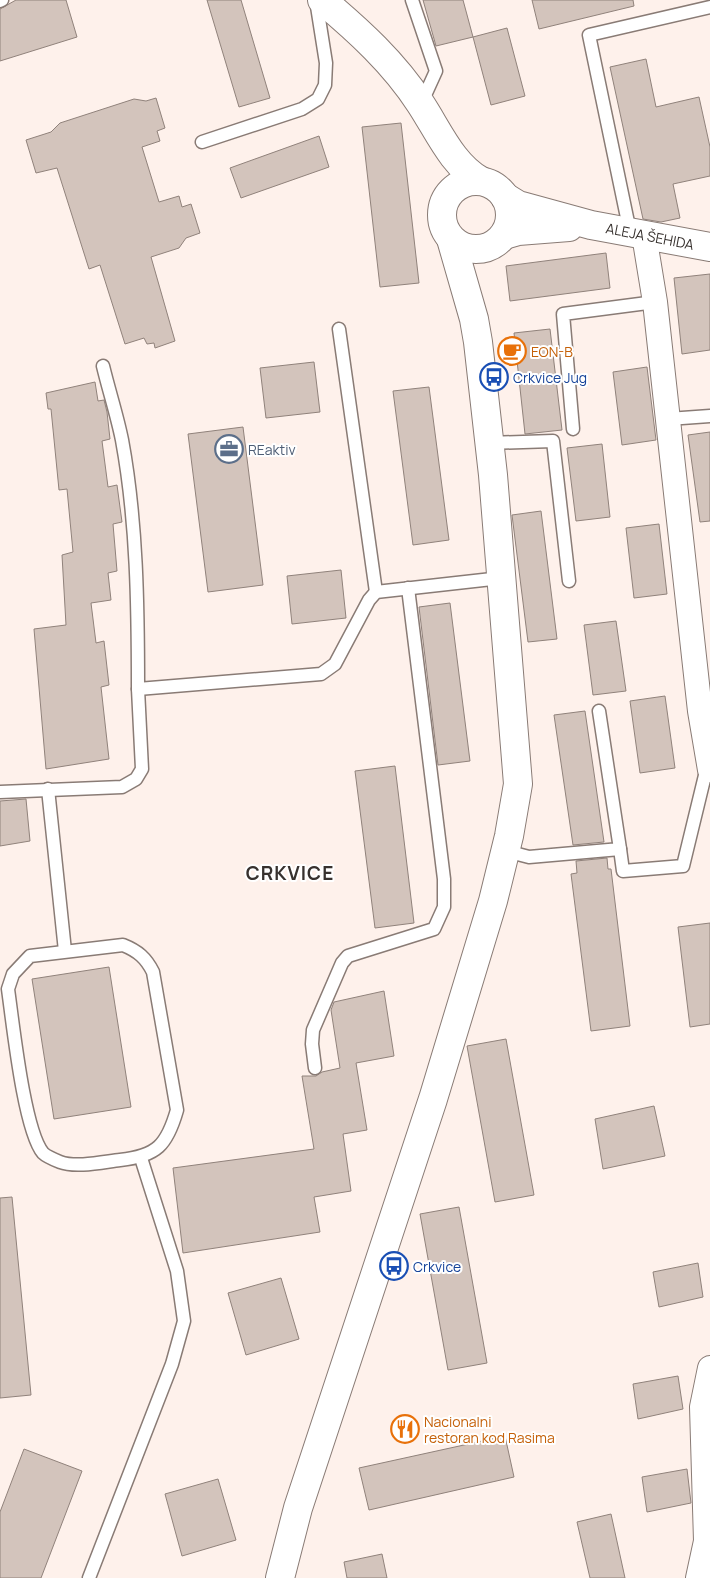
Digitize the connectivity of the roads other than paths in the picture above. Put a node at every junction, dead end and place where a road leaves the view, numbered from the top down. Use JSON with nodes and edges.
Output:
{"nodes":[{"id":1,"x":316,"y":0,"type":"edge"},
{"id":2,"x":322,"y":0,"type":"edge"},
{"id":3,"x":412,"y":0,"type":"edge"},
{"id":4,"x":710,"y":6,"type":"edge"},
{"id":5,"x":426,"y":114,"type":"junction"},
{"id":6,"x":202,"y":142,"type":"dead end"},
{"id":7,"x":481,"y":181,"type":"junction"},
{"id":8,"x":447,"y":196,"type":"junction"},
{"id":9,"x":505,"y":197,"type":"junction"},
{"id":10,"x":591,"y":225,"type":"junction"},
{"id":11,"x":637,"y":234,"type":"junction"},
{"id":12,"x":451,"y":239,"type":"junction"},
{"id":13,"x":498,"y":240,"type":"junction"},
{"id":14,"x":710,"y":247,"type":"edge"},
{"id":15,"x":655,"y":302,"type":"junction"},
{"id":16,"x":474,"y":319,"type":"junction"},
{"id":17,"x":339,"y":329,"type":"dead end"},
{"id":18,"x":103,"y":366,"type":"dead end"},
{"id":19,"x":710,"y":416,"type":"edge"},
{"id":20,"x":668,"y":419,"type":"junction"},
{"id":21,"x":574,"y":429,"type":"dead end"},
{"id":22,"x":489,"y":442,"type":"junction"},
{"id":23,"x":501,"y":578,"type":"junction"},
{"id":24,"x":569,"y":581,"type":"dead end"},
{"id":25,"x":408,"y":588,"type":"junction"},
{"id":26,"x":376,"y":592,"type":"junction"},
{"id":27,"x":138,"y":689,"type":"junction"},
{"id":28,"x":705,"y":710,"type":"edge"},
{"id":29,"x":599,"y":711,"type":"dead end"},
{"id":30,"x":709,"y":766,"type":"edge"},
{"id":31,"x":48,"y":789,"type":"junction"},
{"id":32,"x":0,"y":792,"type":"edge"},
{"id":33,"x":620,"y":849,"type":"junction"},
{"id":34,"x":506,"y":851,"type":"junction"},
{"id":35,"x":65,"y":951,"type":"junction"},
{"id":36,"x":315,"y":1068,"type":"dead end"},
{"id":37,"x":141,"y":1158,"type":"junction"},
{"id":38,"x":710,"y":1368,"type":"edge"},
{"id":39,"x":89,"y":1578,"type":"edge"},
{"id":40,"x":280,"y":1578,"type":"edge"},
{"id":41,"x":698,"y":1578,"type":"edge"}],
"edges":[{"from":1,"to":6,"type":"lane"},
{"from":2,"to":5,"type":"main road"},
{"from":3,"to":5,"type":"lane"},
{"from":4,"to":11,"type":"lane"},
{"from":5,"to":7,"type":"main road"},
{"from":5,"to":8,"type":"main road"},
{"from":7,"to":8,"type":"main road"},
{"from":7,"to":9,"type":"main road"},
{"from":8,"to":12,"type":"main road"},
{"from":9,"to":10,"type":"main road","name":"ALEJA ŠEHIDA"},
{"from":9,"to":13,"type":"main road"},
{"from":10,"to":11,"type":"main road","name":"ALEJA ŠEHIDA"},
{"from":10,"to":13,"type":"main road","name":"ALEJA ŠEHIDA"},
{"from":11,"to":14,"type":"main road","name":"ALEJA ŠEHIDA"},
{"from":11,"to":15,"type":"street"},
{"from":12,"to":13,"type":"main road"},
{"from":12,"to":16,"type":"main road"},
{"from":13,"to":16,"type":"main road"},
{"from":15,"to":20,"type":"street"},
{"from":15,"to":21,"type":"lane"},
{"from":16,"to":22,"type":"main road"},
{"from":17,"to":26,"type":"lane"},
{"from":18,"to":27,"type":"lane"},
{"from":19,"to":20,"type":"lane"},
{"from":20,"to":28,"type":"street"},
{"from":22,"to":23,"type":"main road"},
{"from":22,"to":24,"type":"lane"},
{"from":23,"to":25,"type":"lane"},
{"from":23,"to":34,"type":"main road"},
{"from":25,"to":26,"type":"lane"},
{"from":25,"to":36,"type":"lane"},
{"from":26,"to":27,"type":"lane"},
{"from":27,"to":31,"type":"lane"},
{"from":28,"to":30,"type":"street"},
{"from":29,"to":33,"type":"lane"},
{"from":30,"to":33,"type":"lane"},
{"from":31,"to":32,"type":"lane"},
{"from":31,"to":35,"type":"lane"},
{"from":33,"to":34,"type":"lane"},
{"from":34,"to":40,"type":"main road"},
{"from":35,"to":37,"type":"lane"},
{"from":35,"to":37,"type":"lane"},
{"from":37,"to":39,"type":"lane"},
{"from":38,"to":41,"type":"street"}]}
